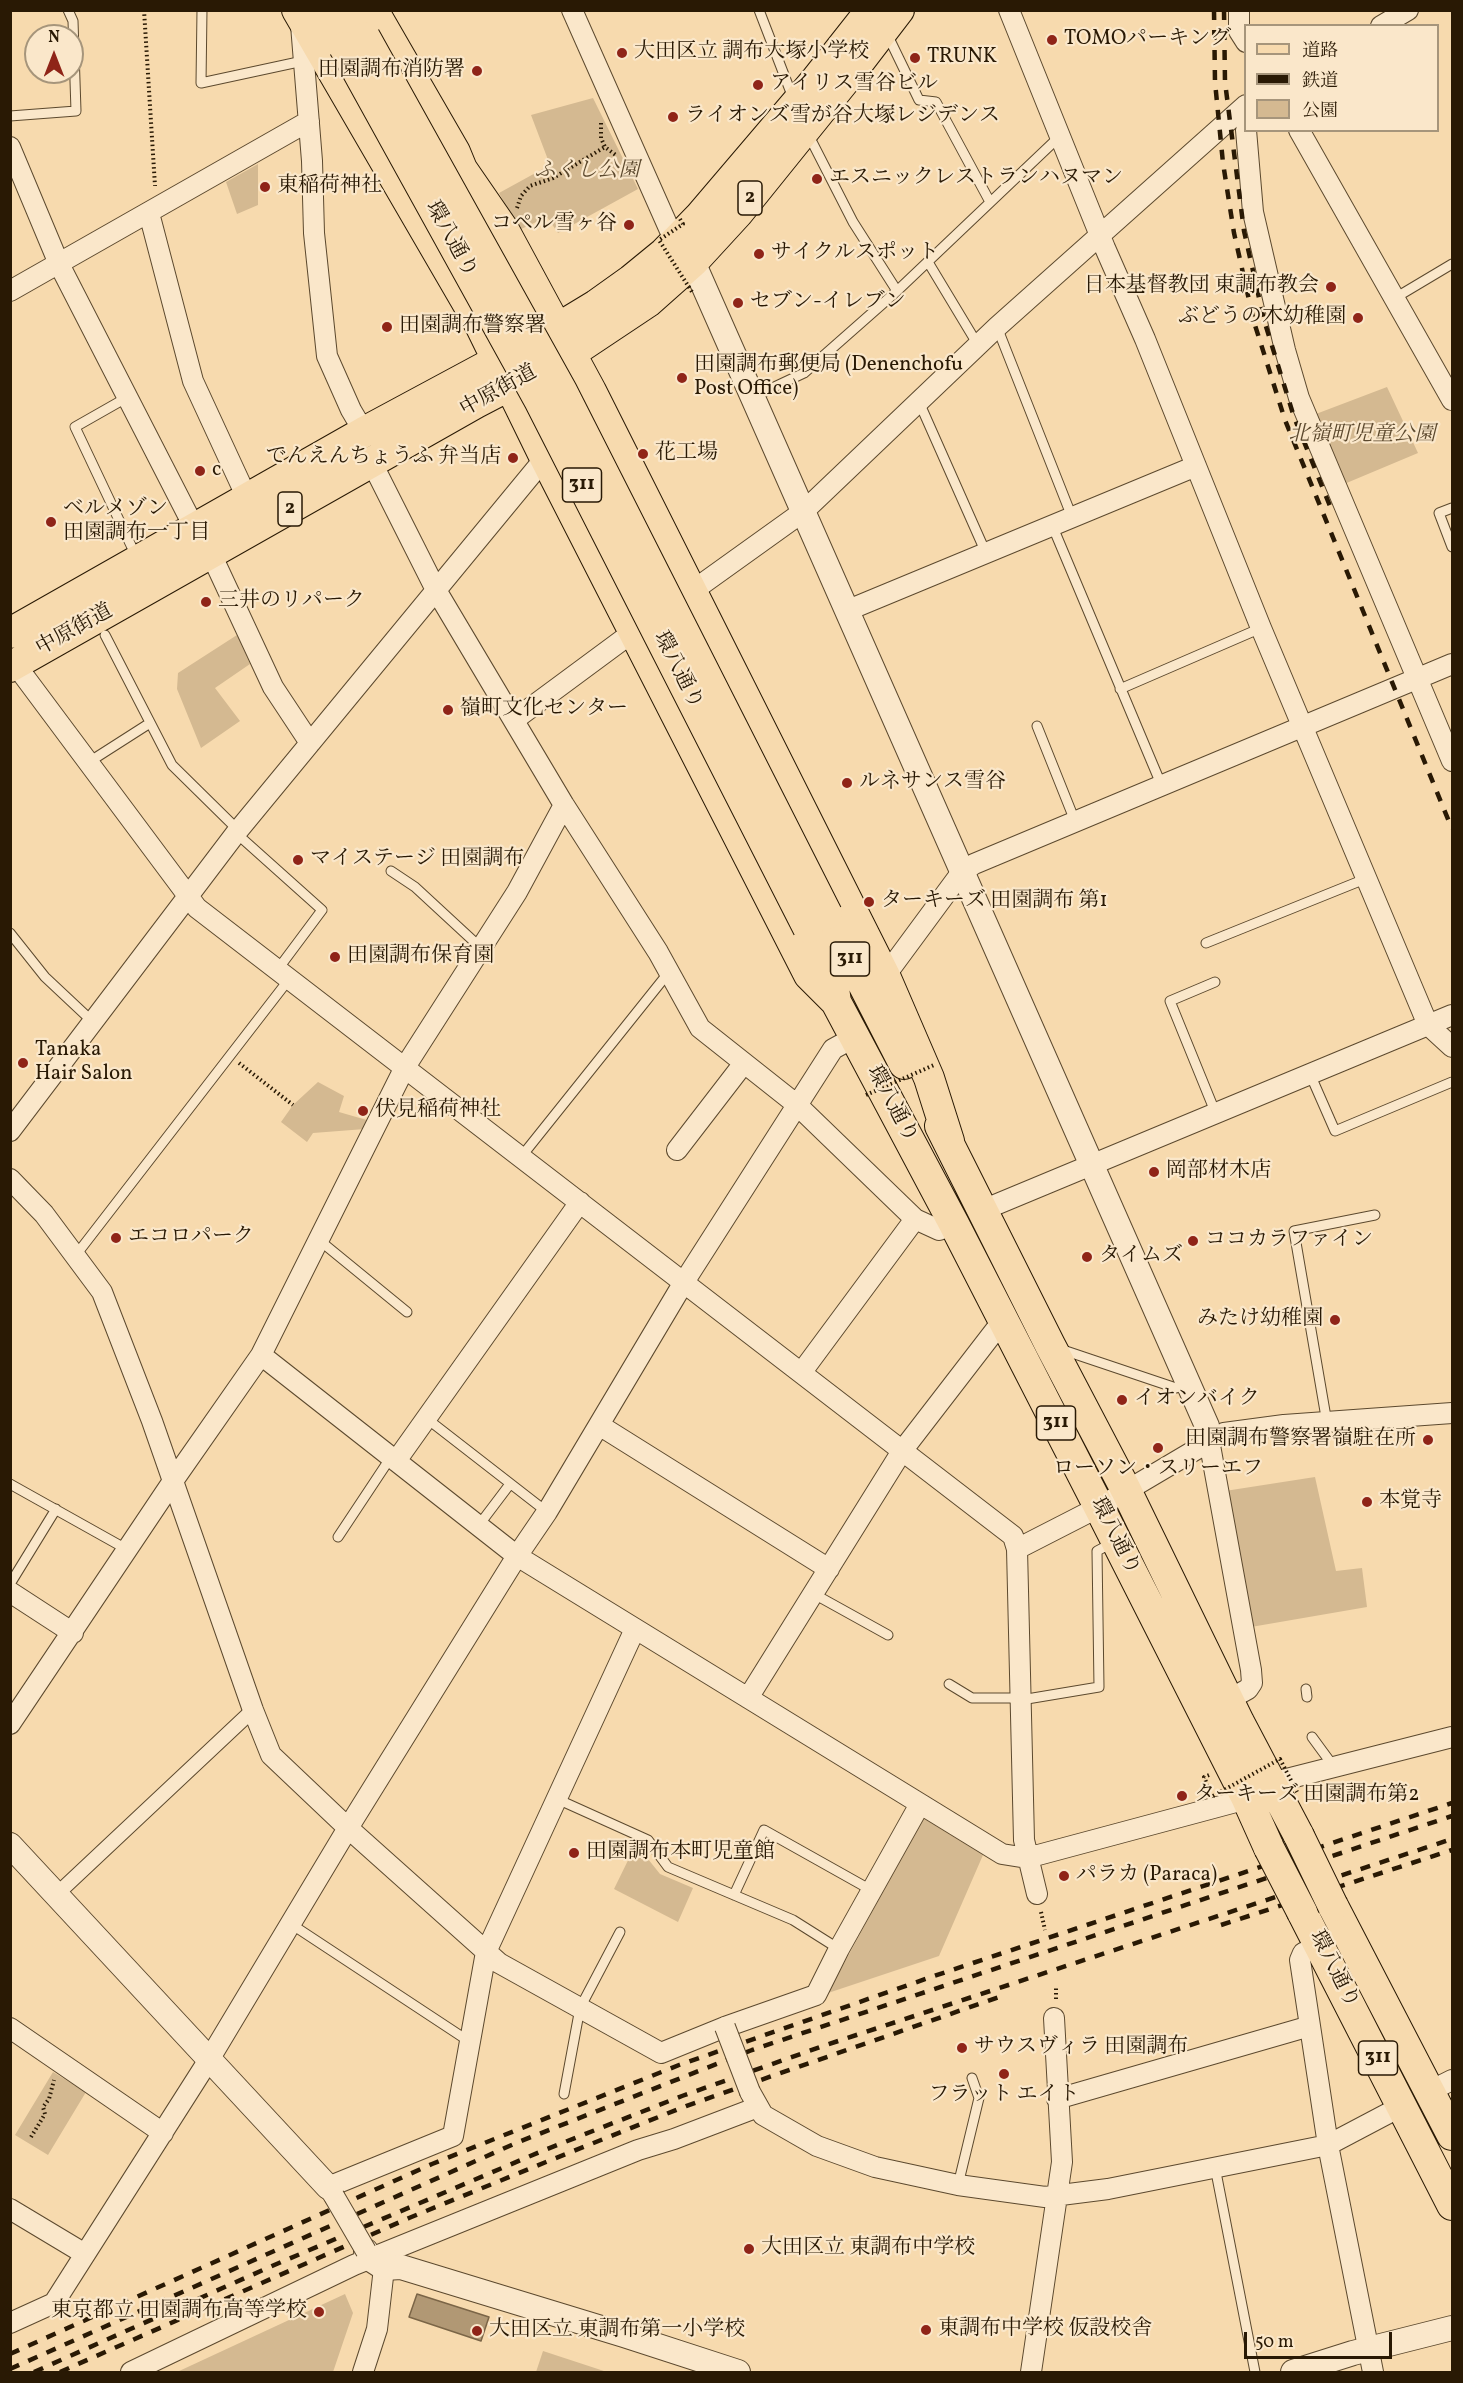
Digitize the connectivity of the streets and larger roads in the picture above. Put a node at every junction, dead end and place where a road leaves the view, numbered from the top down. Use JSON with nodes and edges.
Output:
{"nodes":[{"id":1,"x":350,"y":10,"type":"edge"},
{"id":2,"x":572,"y":10,"type":"edge"},
{"id":3,"x":1009,"y":10,"type":"edge"},
{"id":4,"x":1239,"y":10,"type":"edge"},
{"id":5,"x":1408,"y":10,"type":"edge"},
{"id":6,"x":307,"y":12,"type":"edge"},
{"id":7,"x":885,"y":17,"type":"edge"},
{"id":8,"x":1384,"y":24,"type":"edge"},
{"id":9,"x":361,"y":32,"type":"edge"},
{"id":10,"x":1244,"y":40,"type":"edge"},
{"id":11,"x":1244,"y":112,"type":"edge"},
{"id":12,"x":309,"y":122,"type":"junction"},
{"id":13,"x":1246,"y":132,"type":"edge"},
{"id":14,"x":1300,"y":132,"type":"edge"},
{"id":15,"x":10,"y":147,"type":"edge"},
{"id":16,"x":462,"y":170,"type":"junction"},
{"id":17,"x":408,"y":200,"type":"junction"},
{"id":18,"x":152,"y":211,"type":"junction"},
{"id":19,"x":1100,"y":236,"type":"junction"},
{"id":20,"x":683,"y":241,"type":"junction"},
{"id":21,"x":59,"y":264,"type":"junction"},
{"id":22,"x":10,"y":291,"type":"edge"},
{"id":23,"x":564,"y":341,"type":"junction"},
{"id":24,"x":498,"y":358,"type":"junction"},
{"id":25,"x":510,"y":385,"type":"junction"},
{"id":26,"x":1452,"y":400,"type":"edge"},
{"id":27,"x":364,"y":432,"type":"junction"},
{"id":28,"x":545,"y":458,"type":"junction"},
{"id":29,"x":372,"y":463,"type":"junction"},
{"id":30,"x":1196,"y":466,"type":"junction"},
{"id":31,"x":248,"y":500,"type":"junction"},
{"id":32,"x":804,"y":511,"type":"junction"},
{"id":33,"x":195,"y":530,"type":"junction"},
{"id":34,"x":211,"y":554,"type":"junction"},
{"id":35,"x":436,"y":590,"type":"junction"},
{"id":36,"x":691,"y":592,"type":"junction"},
{"id":37,"x":846,"y":611,"type":"junction"},
{"id":38,"x":633,"y":632,"type":"junction"},
{"id":39,"x":10,"y":633,"type":"edge"},
{"id":40,"x":1452,"y":664,"type":"edge"},
{"id":41,"x":13,"y":666,"type":"edge"},
{"id":42,"x":1418,"y":678,"type":"junction"},
{"id":43,"x":514,"y":720,"type":"junction"},
{"id":44,"x":1303,"y":728,"type":"junction"},
{"id":45,"x":310,"y":743,"type":"junction"},
{"id":46,"x":1452,"y":760,"type":"edge"},
{"id":47,"x":564,"y":805,"type":"junction"},
{"id":48,"x":961,"y":873,"type":"junction"},
{"id":49,"x":187,"y":897,"type":"junction"},
{"id":50,"x":818,"y":921,"type":"junction"},
{"id":51,"x":885,"y":976,"type":"junction"},
{"id":52,"x":836,"y":1002,"type":"junction"},
{"id":53,"x":1452,"y":1015,"type":"edge"},
{"id":54,"x":1428,"y":1025,"type":"junction"},
{"id":55,"x":855,"y":1038,"type":"junction"},
{"id":56,"x":1452,"y":1047,"type":"edge"},
{"id":57,"x":744,"y":1063,"type":"junction"},
{"id":58,"x":405,"y":1067,"type":"junction"},
{"id":59,"x":796,"y":1104,"type":"junction"},
{"id":60,"x":10,"y":1131,"type":"edge"},
{"id":61,"x":949,"y":1141,"type":"junction"},
{"id":62,"x":677,"y":1150,"type":"dead end"},
{"id":63,"x":1091,"y":1166,"type":"junction"},
{"id":64,"x":10,"y":1179,"type":"edge"},
{"id":65,"x":580,"y":1202,"type":"junction"},
{"id":66,"x":983,"y":1210,"type":"junction"},
{"id":67,"x":915,"y":1220,"type":"junction"},
{"id":68,"x":954,"y":1224,"type":"junction"},
{"id":69,"x":684,"y":1282,"type":"junction"},
{"id":70,"x":1003,"y":1320,"type":"junction"},
{"id":71,"x":261,"y":1355,"type":"junction"},
{"id":72,"x":801,"y":1373,"type":"junction"},
{"id":73,"x":1452,"y":1413,"type":"edge"},
{"id":74,"x":599,"y":1425,"type":"junction"},
{"id":75,"x":1209,"y":1440,"type":"junction"},
{"id":76,"x":902,"y":1451,"type":"junction"},
{"id":77,"x":393,"y":1459,"type":"junction"},
{"id":78,"x":173,"y":1481,"type":"junction"},
{"id":79,"x":1126,"y":1490,"type":"junction"},
{"id":80,"x":1099,"y":1507,"type":"junction"},
{"id":81,"x":1017,"y":1548,"type":"junction"},
{"id":82,"x":517,"y":1556,"type":"junction"},
{"id":83,"x":830,"y":1569,"type":"junction"},
{"id":84,"x":10,"y":1592,"type":"edge"},
{"id":85,"x":635,"y":1629,"type":"junction"},
{"id":86,"x":73,"y":1633,"type":"junction"},
{"id":87,"x":748,"y":1698,"type":"junction"},
{"id":88,"x":1228,"y":1700,"type":"junction"},
{"id":89,"x":253,"y":1710,"type":"junction"},
{"id":90,"x":10,"y":1724,"type":"edge"},
{"id":91,"x":1452,"y":1737,"type":"edge"},
{"id":92,"x":1272,"y":1791,"type":"junction"},
{"id":93,"x":920,"y":1803,"type":"junction"},
{"id":94,"x":348,"y":1828,"type":"junction"},
{"id":95,"x":10,"y":1845,"type":"edge"},
{"id":96,"x":1026,"y":1858,"type":"junction"},
{"id":97,"x":1037,"y":1894,"type":"dead end"},
{"id":98,"x":56,"y":1895,"type":"junction"},
{"id":99,"x":1320,"y":1945,"type":"junction"},
{"id":100,"x":486,"y":1952,"type":"junction"},
{"id":101,"x":1054,"y":2018,"type":"dead end"},
{"id":102,"x":1310,"y":2026,"type":"junction"},
{"id":103,"x":725,"y":2027,"type":"junction"},
{"id":104,"x":10,"y":2028,"type":"edge"},
{"id":105,"x":210,"y":2058,"type":"junction"},
{"id":106,"x":1442,"y":2086,"type":"edge"},
{"id":107,"x":754,"y":2099,"type":"junction"},
{"id":108,"x":1057,"y":2099,"type":"junction"},
{"id":109,"x":1402,"y":2106,"type":"junction"},
{"id":110,"x":163,"y":2133,"type":"junction"},
{"id":111,"x":1452,"y":2135,"type":"edge"},
{"id":112,"x":1328,"y":2145,"type":"junction"},
{"id":113,"x":331,"y":2192,"type":"junction"},
{"id":114,"x":1057,"y":2197,"type":"junction"},
{"id":115,"x":1452,"y":2205,"type":"edge"},
{"id":116,"x":10,"y":2209,"type":"edge"},
{"id":117,"x":86,"y":2254,"type":"junction"},
{"id":118,"x":373,"y":2259,"type":"junction"},
{"id":119,"x":10,"y":2323,"type":"edge"},
{"id":120,"x":1452,"y":2328,"type":"edge"},
{"id":121,"x":1369,"y":2349,"type":"junction"},
{"id":122,"x":131,"y":2373,"type":"edge"},
{"id":123,"x":363,"y":2373,"type":"edge"},
{"id":124,"x":738,"y":2373,"type":"edge"},
{"id":125,"x":1031,"y":2373,"type":"edge"},
{"id":126,"x":1293,"y":2373,"type":"edge"},
{"id":127,"x":1373,"y":2373,"type":"edge"}],
"edges":[{"from":1,"to":9,"type":"main road","name":"環八通り","number":"311"},
{"from":2,"to":20,"type":"street"},
{"from":3,"to":19,"type":"street"},
{"from":4,"to":10,"type":"street"},
{"from":5,"to":8,"type":"street"},
{"from":6,"to":9,"type":"main road","name":"環八通り","number":"311"},
{"from":6,"to":12,"type":"street"},
{"from":6,"to":17,"type":"main road"},
{"from":7,"to":20,"type":"main road","name":"中原街道","number":"2"},
{"from":9,"to":16,"type":"main road","number":"311"},
{"from":9,"to":50,"type":"main road","name":"環八通り","number":"311","bridge":true},
{"from":11,"to":19,"type":"street"},
{"from":12,"to":18,"type":"street"},
{"from":12,"to":27,"type":"street"},
{"from":13,"to":42,"type":"street"},
{"from":14,"to":26,"type":"street"},
{"from":15,"to":21,"type":"street"},
{"from":16,"to":17,"type":"main road"},
{"from":16,"to":23,"type":"main road","number":"311"},
{"from":17,"to":24,"type":"main road"},
{"from":18,"to":21,"type":"street"},
{"from":18,"to":31,"type":"street"},
{"from":19,"to":30,"type":"street"},
{"from":19,"to":32,"type":"street"},
{"from":20,"to":23,"type":"main road","name":"中原街道","number":"2"},
{"from":20,"to":32,"type":"street"},
{"from":21,"to":22,"type":"street"},
{"from":21,"to":33,"type":"street"},
{"from":23,"to":24,"type":"main road","name":"中原街道","number":"2"},
{"from":23,"to":25,"type":"main road","name":"中原街道","number":"2"},
{"from":23,"to":36,"type":"main road","number":"311"},
{"from":24,"to":25,"type":"main road"},
{"from":24,"to":27,"type":"main road","name":"中原街道","number":"2"},
{"from":25,"to":28,"type":"main road"},
{"from":25,"to":29,"type":"main road","name":"中原街道","number":"2"},
{"from":27,"to":31,"type":"main road","name":"中原街道","number":"2"},
{"from":28,"to":35,"type":"street"},
{"from":28,"to":38,"type":"main road"},
{"from":29,"to":34,"type":"main road","name":"中原街道","number":"2"},
{"from":29,"to":35,"type":"street"},
{"from":30,"to":37,"type":"street"},
{"from":30,"to":44,"type":"street"},
{"from":31,"to":33,"type":"main road","name":"中原街道","number":"2"},
{"from":32,"to":36,"type":"street"},
{"from":32,"to":37,"type":"street"},
{"from":33,"to":39,"type":"main road","name":"中原街道","number":"2"},
{"from":34,"to":41,"type":"main road","name":"中原街道","number":"2"},
{"from":34,"to":45,"type":"street"},
{"from":35,"to":43,"type":"street"},
{"from":35,"to":45,"type":"street"},
{"from":36,"to":51,"type":"main road","number":"311"},
{"from":37,"to":48,"type":"street"},
{"from":38,"to":43,"type":"street"},
{"from":38,"to":52,"type":"main road"},
{"from":40,"to":42,"type":"street"},
{"from":41,"to":49,"type":"street"},
{"from":42,"to":44,"type":"street"},
{"from":42,"to":46,"type":"street"},
{"from":43,"to":47,"type":"street"},
{"from":44,"to":48,"type":"street"},
{"from":44,"to":54,"type":"street"},
{"from":45,"to":49,"type":"street"},
{"from":47,"to":57,"type":"street"},
{"from":47,"to":58,"type":"street"},
{"from":48,"to":51,"type":"street"},
{"from":48,"to":63,"type":"street"},
{"from":49,"to":58,"type":"street"},
{"from":49,"to":60,"type":"street"},
{"from":50,"to":52,"type":"main road","name":"環八通り","number":"311"},
{"from":50,"to":61,"type":"main road","name":"環八通り","number":"311"},
{"from":51,"to":61,"type":"main road","number":"311"},
{"from":52,"to":55,"type":"main road","name":"環八通り","number":"311"},
{"from":53,"to":54,"type":"street"},
{"from":54,"to":56,"type":"street"},
{"from":54,"to":63,"type":"street"},
{"from":55,"to":59,"type":"street"},
{"from":55,"to":68,"type":"main road","name":"環八通り","number":"311"},
{"from":57,"to":59,"type":"street"},
{"from":57,"to":62,"type":"street"},
{"from":58,"to":65,"type":"street"},
{"from":58,"to":71,"type":"street"},
{"from":59,"to":67,"type":"street"},
{"from":59,"to":69,"type":"street"},
{"from":61,"to":66,"type":"main road","name":"環八通り","number":"311"},
{"from":63,"to":66,"type":"street"},
{"from":63,"to":75,"type":"street"},
{"from":64,"to":78,"type":"street"},
{"from":65,"to":69,"type":"street"},
{"from":65,"to":77,"type":"street"},
{"from":66,"to":79,"type":"main road","name":"環八通り","number":"311"},
{"from":67,"to":68,"type":"street"},
{"from":67,"to":72,"type":"street"},
{"from":68,"to":70,"type":"main road","name":"環八通り","number":"311"},
{"from":69,"to":72,"type":"street"},
{"from":69,"to":74,"type":"street"},
{"from":70,"to":76,"type":"street"},
{"from":70,"to":80,"type":"main road","name":"環八通り","number":"311"},
{"from":71,"to":77,"type":"street"},
{"from":71,"to":78,"type":"street"},
{"from":72,"to":76,"type":"street"},
{"from":73,"to":75,"type":"street"},
{"from":74,"to":82,"type":"street"},
{"from":74,"to":83,"type":"street"},
{"from":75,"to":79,"type":"street"},
{"from":75,"to":88,"type":"street"},
{"from":76,"to":81,"type":"street"},
{"from":76,"to":83,"type":"street"},
{"from":77,"to":82,"type":"street"},
{"from":78,"to":86,"type":"street"},
{"from":78,"to":89,"type":"street"},
{"from":79,"to":80,"type":"street"},
{"from":79,"to":88,"type":"main road","name":"環八通り","number":"311"},
{"from":80,"to":81,"type":"street"},
{"from":80,"to":92,"type":"main road","name":"環八通り","number":"311"},
{"from":81,"to":96,"type":"street"},
{"from":82,"to":85,"type":"street"},
{"from":82,"to":94,"type":"street"},
{"from":83,"to":87,"type":"street"},
{"from":84,"to":86,"type":"street"},
{"from":85,"to":87,"type":"street"},
{"from":85,"to":100,"type":"street"},
{"from":86,"to":90,"type":"street"},
{"from":87,"to":93,"type":"street"},
{"from":88,"to":92,"type":"main road","name":"環八通り","number":"311"},
{"from":89,"to":94,"type":"street"},
{"from":89,"to":98,"type":"street"},
{"from":91,"to":92,"type":"street"},
{"from":92,"to":96,"type":"street"},
{"from":92,"to":99,"type":"main road","name":"環八通り","number":"311","bridge":true},
{"from":92,"to":106,"type":"main road","name":"環八通り","number":"311","bridge":true},
{"from":93,"to":96,"type":"street"},
{"from":93,"to":103,"type":"street"},
{"from":94,"to":100,"type":"street"},
{"from":94,"to":105,"type":"street"},
{"from":95,"to":98,"type":"street"},
{"from":96,"to":97,"type":"street"},
{"from":98,"to":105,"type":"street"},
{"from":99,"to":102,"type":"street"},
{"from":99,"to":109,"type":"main road","name":"環八通り","number":"311"},
{"from":100,"to":103,"type":"street"},
{"from":100,"to":113,"type":"street"},
{"from":101,"to":108,"type":"street"},
{"from":102,"to":108,"type":"street"},
{"from":102,"to":112,"type":"street"},
{"from":103,"to":107,"type":"street","bridge":true},
{"from":104,"to":110,"type":"street"},
{"from":105,"to":110,"type":"street"},
{"from":105,"to":113,"type":"street"},
{"from":106,"to":111,"type":"main road","name":"環八通り","number":"311"},
{"from":107,"to":114,"type":"street"},
{"from":107,"to":118,"type":"street"},
{"from":108,"to":114,"type":"street"},
{"from":109,"to":112,"type":"street"},
{"from":109,"to":115,"type":"main road","name":"環八通り","number":"311"},
{"from":110,"to":117,"type":"street"},
{"from":112,"to":114,"type":"street"},
{"from":112,"to":121,"type":"street"},
{"from":113,"to":118,"type":"street","bridge":true},
{"from":114,"to":125,"type":"street"},
{"from":116,"to":117,"type":"street"},
{"from":117,"to":119,"type":"street"},
{"from":118,"to":122,"type":"street"},
{"from":118,"to":123,"type":"street"},
{"from":118,"to":124,"type":"street"},
{"from":120,"to":121,"type":"street"},
{"from":121,"to":126,"type":"street"},
{"from":121,"to":127,"type":"street"}]}
